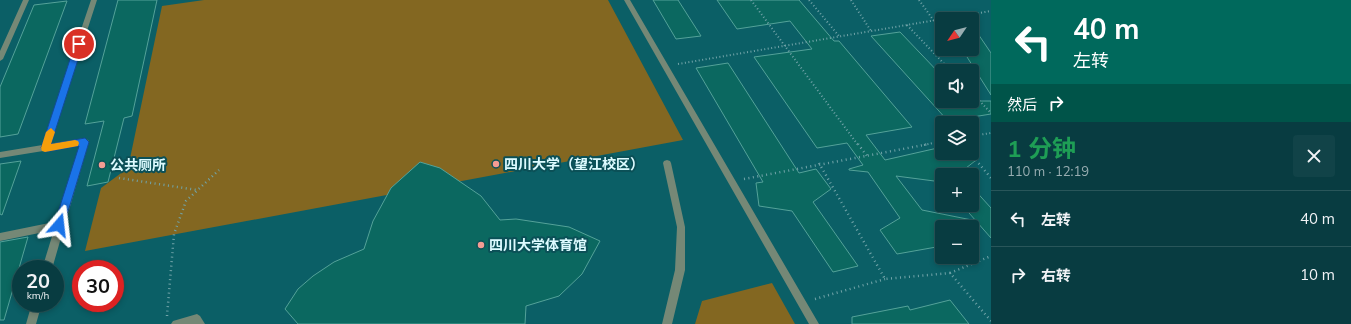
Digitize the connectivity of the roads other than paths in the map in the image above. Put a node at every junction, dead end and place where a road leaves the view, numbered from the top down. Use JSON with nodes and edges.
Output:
{"nodes":[{"id":1,"x":26,"y":0,"type":"edge"},
{"id":2,"x":94,"y":0,"type":"edge"},
{"id":3,"x":627,"y":0,"type":"edge"},
{"id":4,"x":0,"y":59,"type":"edge"},
{"id":5,"x":45,"y":148,"type":"junction"},
{"id":6,"x":0,"y":156,"type":"edge"},
{"id":7,"x":667,"y":163,"type":"dead end"},
{"id":8,"x":59,"y":225,"type":"junction"},
{"id":9,"x":0,"y":237,"type":"edge"},
{"id":10,"x":49,"y":260,"type":"edge"},
{"id":11,"x":34,"y":312,"type":"edge"},
{"id":12,"x":31,"y":324,"type":"edge"},
{"id":13,"x":176,"y":324,"type":"edge"},
{"id":14,"x":200,"y":324,"type":"edge"},
{"id":15,"x":667,"y":324,"type":"edge"},
{"id":16,"x":814,"y":324,"type":"edge"}],
"edges":[{"from":1,"to":4,"type":"street"},
{"from":2,"to":5,"type":"street"},
{"from":3,"to":16,"type":"street"},
{"from":5,"to":6,"type":"street"},
{"from":5,"to":8,"type":"street"},
{"from":7,"to":15,"type":"street"},
{"from":8,"to":9,"type":"street"},
{"from":8,"to":10,"type":"street"},
{"from":11,"to":12,"type":"street"},
{"from":13,"to":14,"type":"street"}]}
